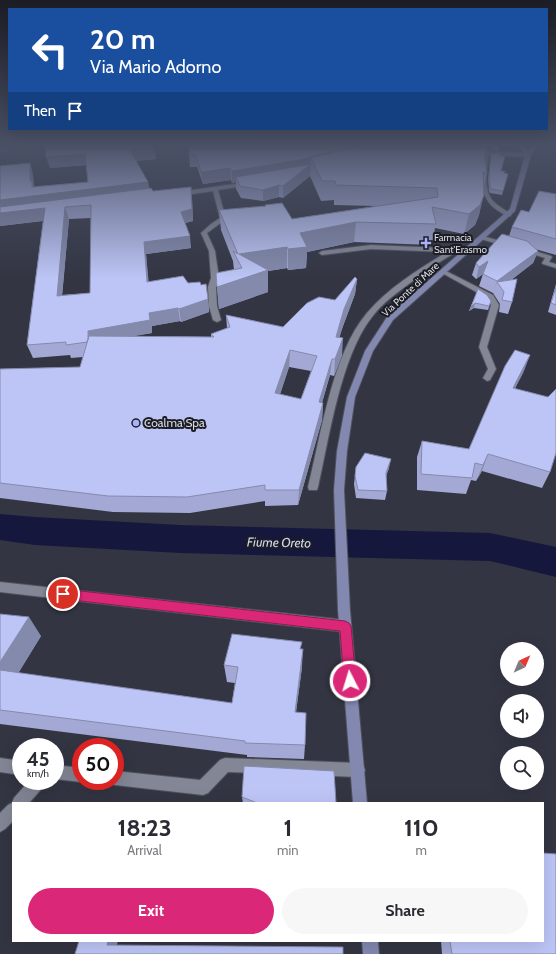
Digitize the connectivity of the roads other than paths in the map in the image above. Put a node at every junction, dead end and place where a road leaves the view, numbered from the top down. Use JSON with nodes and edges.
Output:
{"nodes":[{"id":1,"x":215,"y":189,"type":"joint"},
{"id":2,"x":486,"y":189,"type":"edge"},
{"id":3,"x":519,"y":189,"type":"edge"},
{"id":4,"x":176,"y":194,"type":"edge"},
{"id":5,"x":509,"y":214,"type":"junction"},
{"id":6,"x":483,"y":238,"type":"junction"},
{"id":7,"x":512,"y":246,"type":"edge"},
{"id":8,"x":520,"y":248,"type":"edge"},
{"id":9,"x":453,"y":251,"type":"junction"},
{"id":10,"x":467,"y":251,"type":"junction"},
{"id":11,"x":322,"y":253,"type":"dead end"},
{"id":12,"x":556,"y":266,"type":"edge"},
{"id":13,"x":444,"y":272,"type":"junction"},
{"id":14,"x":217,"y":320,"type":"dead end"},
{"id":15,"x":487,"y":378,"type":"dead end"},
{"id":16,"x":313,"y":487,"type":"dead end"},
{"id":17,"x":0,"y":587,"type":"edge"},
{"id":18,"x":345,"y":626,"type":"junction"},
{"id":19,"x":0,"y":765,"type":"edge"},
{"id":20,"x":12,"y":767,"type":"edge"},
{"id":21,"x":358,"y":770,"type":"junction"},
{"id":22,"x":124,"y":779,"type":"edge"},
{"id":23,"x":31,"y":790,"type":"edge"},
{"id":24,"x":20,"y":802,"type":"edge"},
{"id":25,"x":360,"y":802,"type":"edge"},
{"id":26,"x":12,"y":811,"type":"edge"},
{"id":27,"x":0,"y":824,"type":"edge"},
{"id":28,"x":370,"y":942,"type":"edge"},
{"id":29,"x":372,"y":954,"type":"edge"}],
"edges":[{"from":1,"to":4,"type":"street"},
{"from":1,"to":14,"type":"street"},
{"from":2,"to":5,"type":"street"},
{"from":3,"to":5,"type":"main road"},
{"from":5,"to":6,"type":"main road","name":"Via Ponte di Mare"},
{"from":6,"to":7,"type":"street"},
{"from":6,"to":10,"type":"main road","name":"Via Ponte di Mare"},
{"from":8,"to":12,"type":"street"},
{"from":9,"to":10,"type":"street"},
{"from":9,"to":11,"type":"street"},
{"from":9,"to":16,"type":"street"},
{"from":10,"to":13,"type":"main road","name":"Via Ponte di Mare"},
{"from":13,"to":15,"type":"street"},
{"from":13,"to":18,"type":"main road","name":"Via Ponte di Mare"},
{"from":17,"to":18,"type":"street"},
{"from":18,"to":21,"type":"main road","name":"Via Ponte di Mare"},
{"from":19,"to":20,"type":"street"},
{"from":21,"to":22,"type":"street"},
{"from":21,"to":25,"type":"main road","name":"Via Ponte di Mare"},
{"from":23,"to":24,"type":"street"},
{"from":26,"to":27,"type":"street"},
{"from":28,"to":29,"type":"main road"}]}
